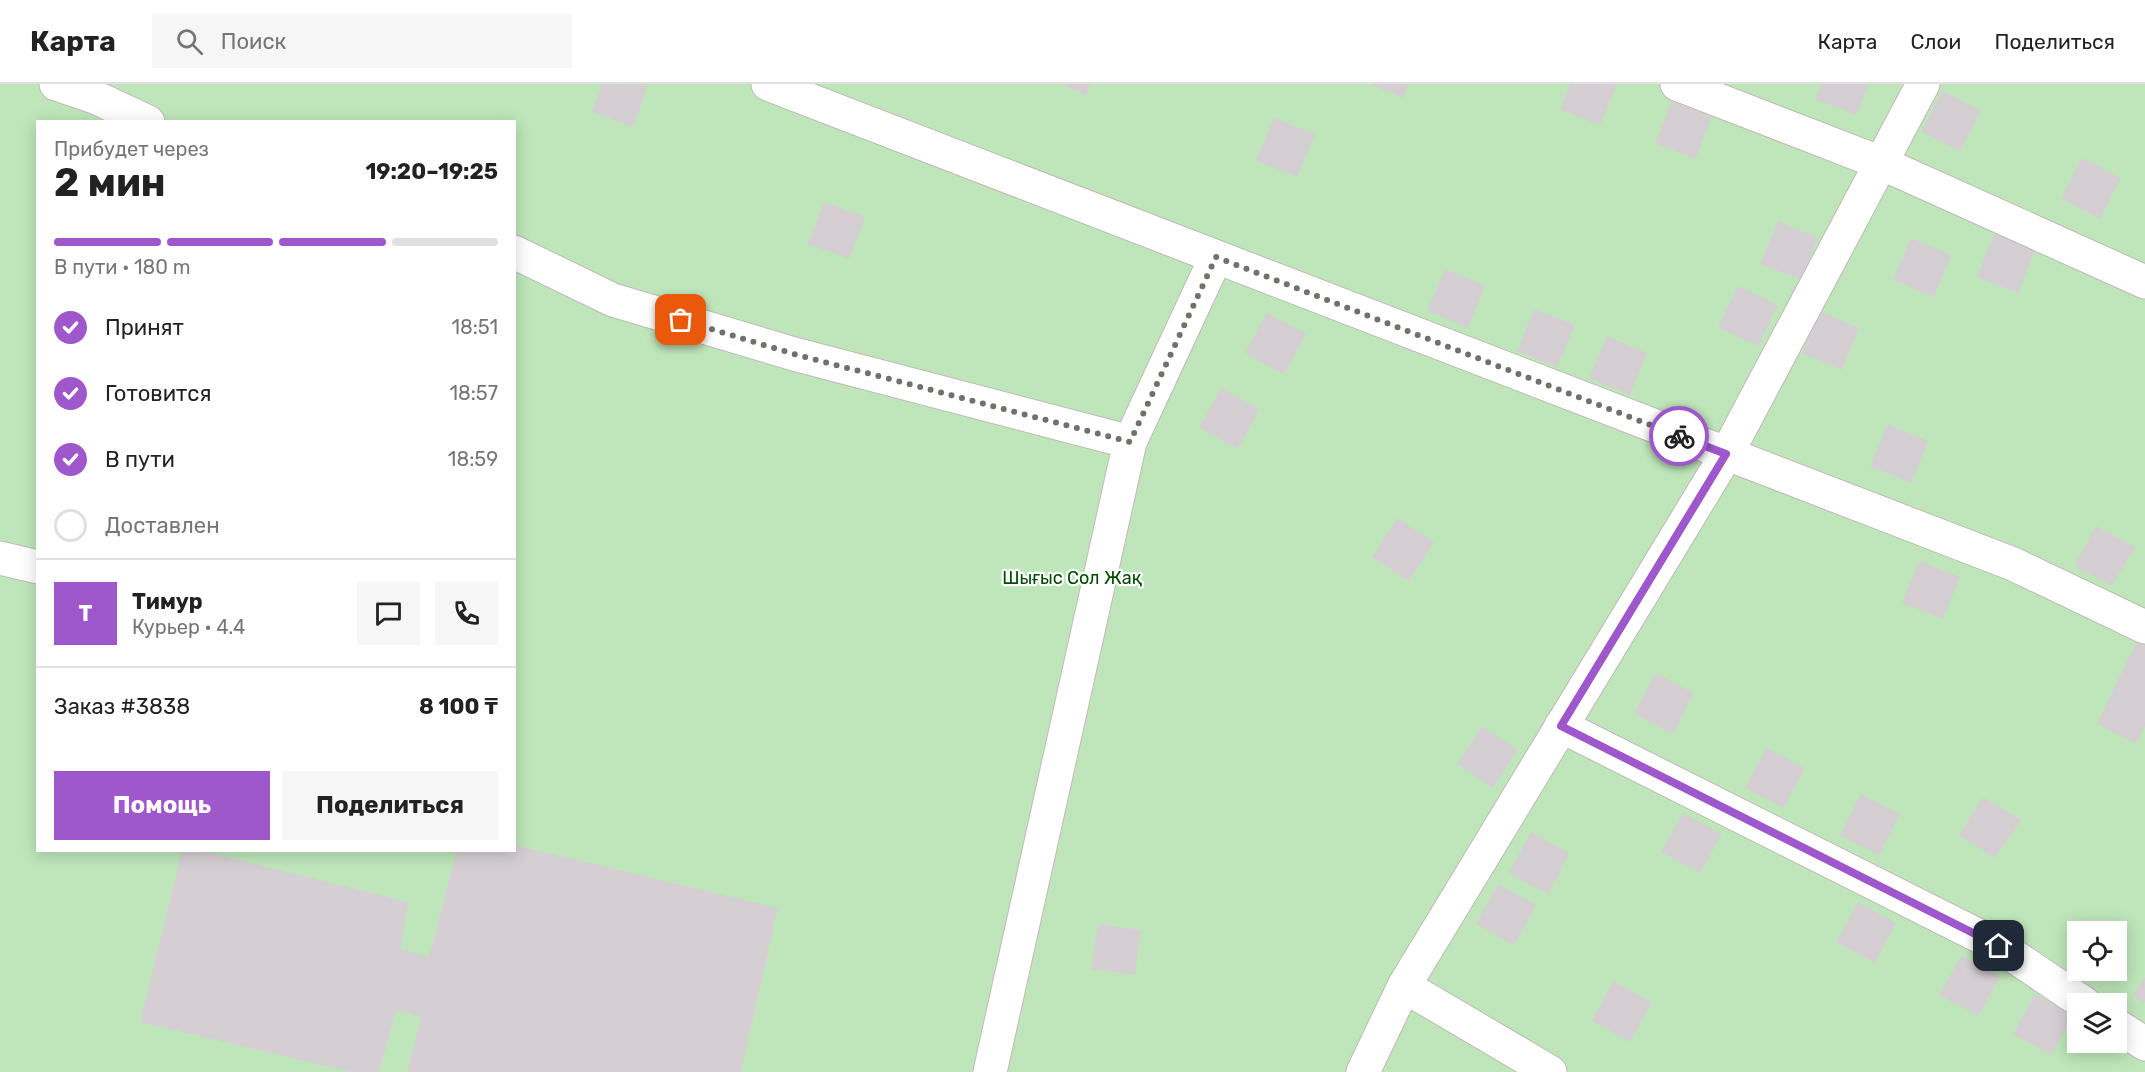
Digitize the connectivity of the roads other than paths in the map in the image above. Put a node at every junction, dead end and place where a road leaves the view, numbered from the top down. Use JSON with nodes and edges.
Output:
{"nodes":[{"id":1,"x":57,"y":84,"type":"edge"},
{"id":2,"x":768,"y":84,"type":"edge"},
{"id":3,"x":1677,"y":84,"type":"edge"},
{"id":4,"x":1923,"y":84,"type":"edge"},
{"id":5,"x":144,"y":120,"type":"edge"},
{"id":6,"x":1881,"y":163,"type":"junction"},
{"id":7,"x":516,"y":253,"type":"edge"},
{"id":8,"x":1216,"y":257,"type":"junction"},
{"id":9,"x":2145,"y":282,"type":"edge"},
{"id":10,"x":1130,"y":442,"type":"junction"},
{"id":11,"x":1726,"y":454,"type":"junction"},
{"id":12,"x":0,"y":558,"type":"edge"},
{"id":13,"x":36,"y":567,"type":"edge"},
{"id":14,"x":2145,"y":627,"type":"edge"},
{"id":15,"x":1561,"y":726,"type":"junction"},
{"id":16,"x":1404,"y":986,"type":"junction"},
{"id":17,"x":2069,"y":993,"type":"edge"},
{"id":18,"x":2127,"y":1032,"type":"edge"},
{"id":19,"x":2145,"y":1044,"type":"edge"},
{"id":20,"x":990,"y":1072,"type":"edge"},
{"id":21,"x":1363,"y":1072,"type":"edge"},
{"id":22,"x":1550,"y":1072,"type":"edge"}],
"edges":[{"from":1,"to":5,"type":"street"},
{"from":2,"to":8,"type":"street"},
{"from":3,"to":6,"type":"street"},
{"from":4,"to":6,"type":"street"},
{"from":6,"to":9,"type":"street"},
{"from":6,"to":11,"type":"street"},
{"from":7,"to":10,"type":"street"},
{"from":8,"to":10,"type":"street"},
{"from":8,"to":11,"type":"street"},
{"from":10,"to":20,"type":"street"},
{"from":11,"to":14,"type":"street"},
{"from":11,"to":15,"type":"street"},
{"from":12,"to":13,"type":"street"},
{"from":15,"to":16,"type":"street"},
{"from":15,"to":17,"type":"street"},
{"from":16,"to":21,"type":"street"},
{"from":16,"to":22,"type":"street"},
{"from":18,"to":19,"type":"street"}]}
